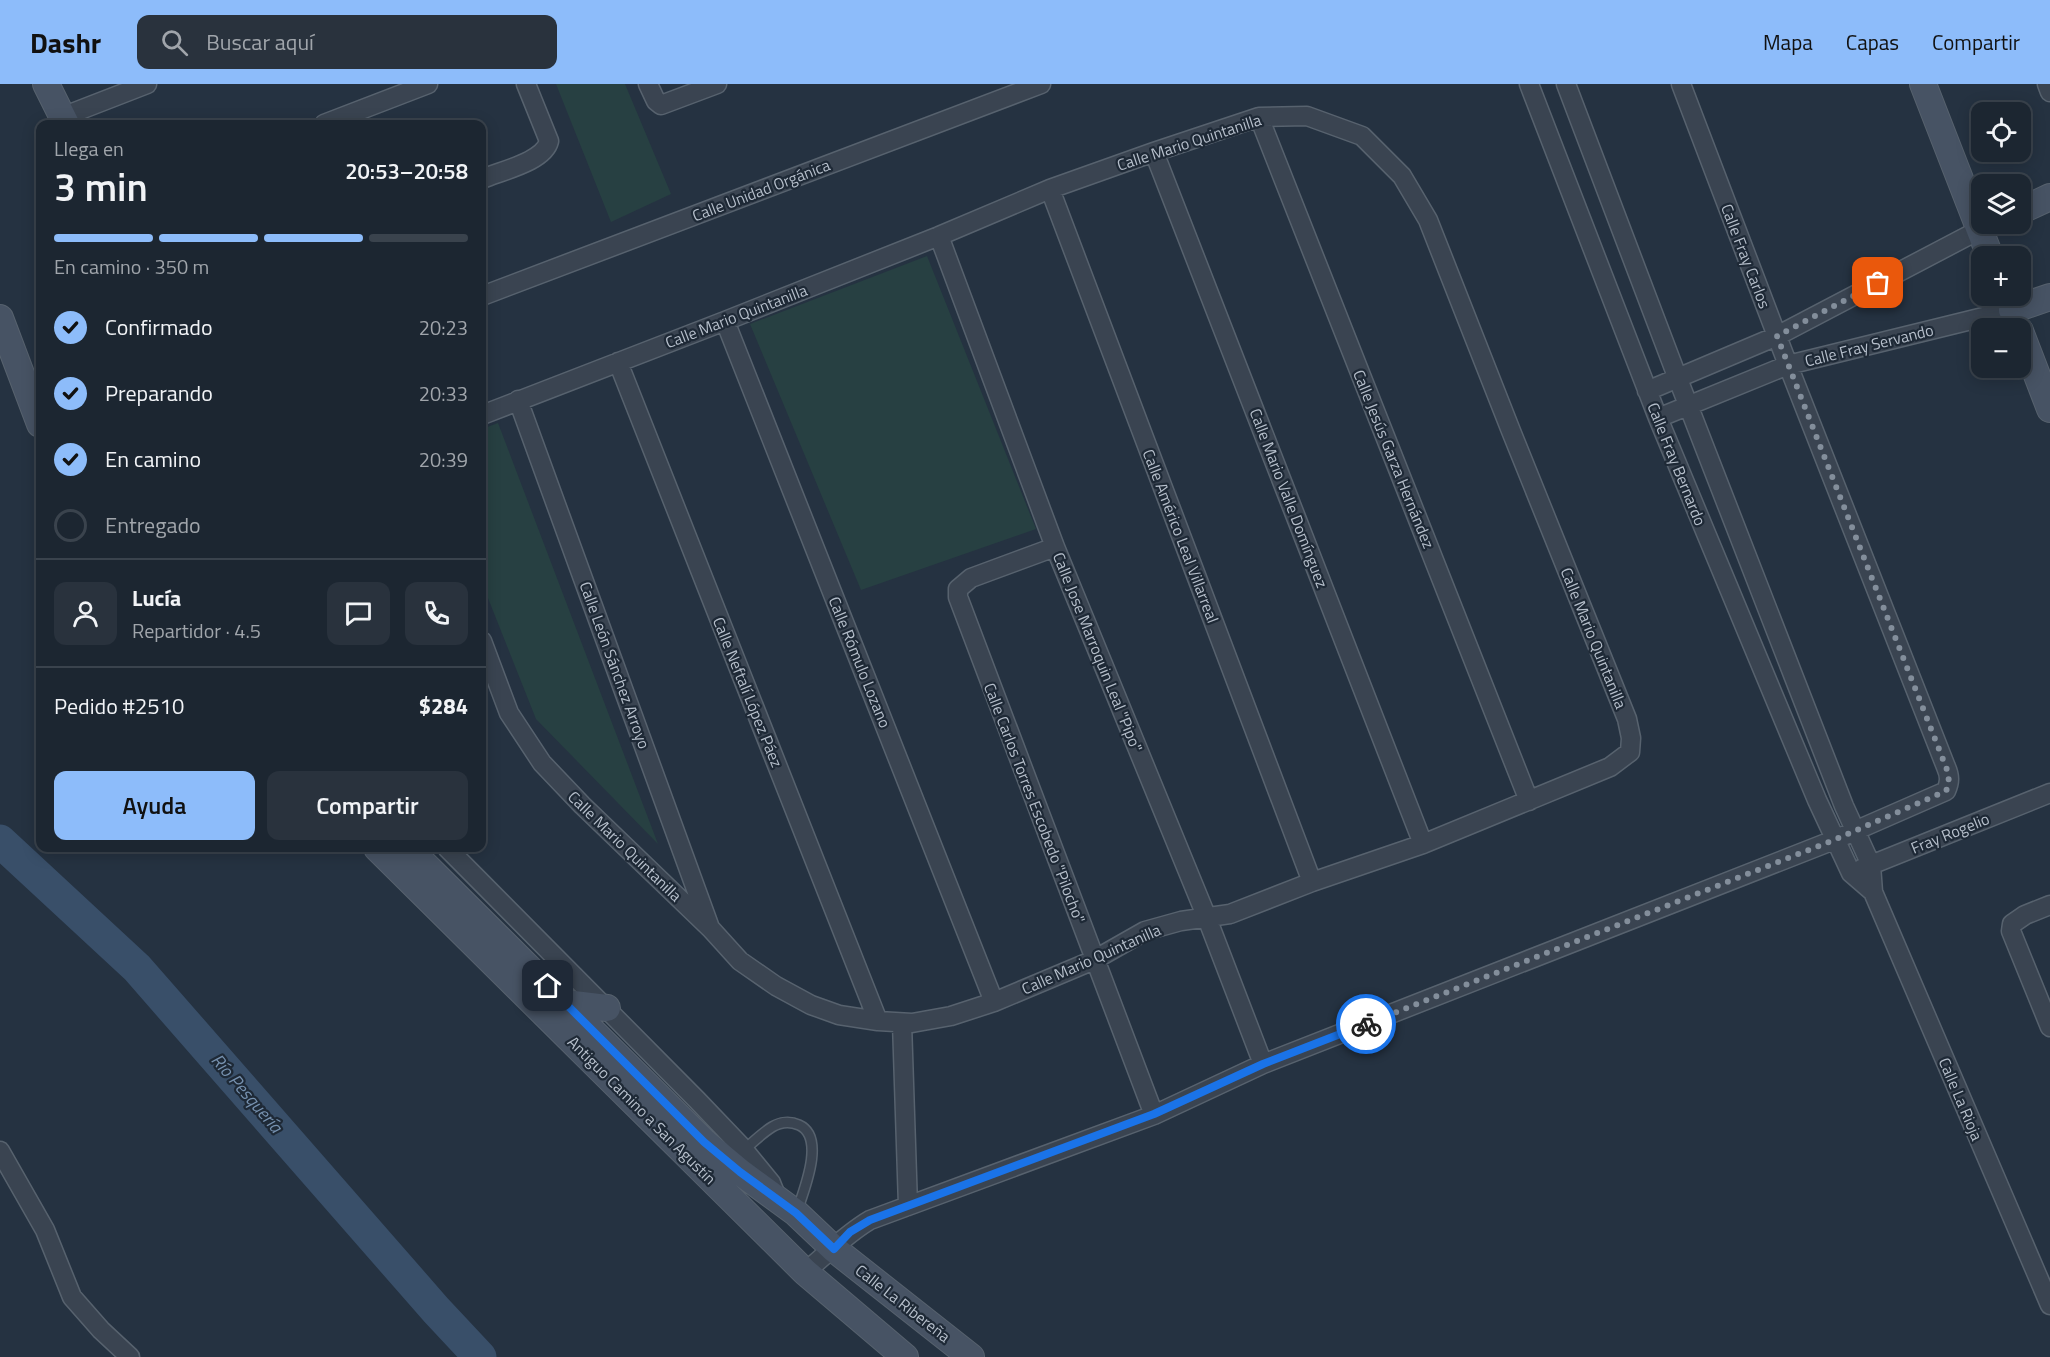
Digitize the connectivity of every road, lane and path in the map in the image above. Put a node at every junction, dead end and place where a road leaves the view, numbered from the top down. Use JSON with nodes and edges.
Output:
{"nodes":[{"id":1,"x":46,"y":84,"type":"edge"},
{"id":2,"x":147,"y":84,"type":"edge"},
{"id":3,"x":428,"y":84,"type":"edge"},
{"id":4,"x":526,"y":84,"type":"edge"},
{"id":5,"x":648,"y":84,"type":"edge"},
{"id":6,"x":717,"y":84,"type":"edge"},
{"id":7,"x":1041,"y":84,"type":"edge"},
{"id":8,"x":1529,"y":84,"type":"edge"},
{"id":9,"x":1566,"y":84,"type":"edge"},
{"id":10,"x":1681,"y":84,"type":"edge"},
{"id":11,"x":1923,"y":84,"type":"edge"},
{"id":12,"x":2047,"y":84,"type":"edge"},
{"id":13,"x":2050,"y":92,"type":"edge"},
{"id":14,"x":1259,"y":117,"type":"junction"},
{"id":15,"x":64,"y":120,"type":"edge"},
{"id":16,"x":66,"y":120,"type":"edge"},
{"id":17,"x":334,"y":120,"type":"edge"},
{"id":18,"x":1154,"y":152,"type":"junction"},
{"id":19,"x":486,"y":177,"type":"edge"},
{"id":20,"x":1050,"y":189,"type":"junction"},
{"id":21,"x":1971,"y":193,"type":"edge"},
{"id":22,"x":2050,"y":197,"type":"edge"},
{"id":23,"x":2031,"y":206,"type":"edge"},
{"id":24,"x":1973,"y":234,"type":"edge"},
{"id":25,"x":939,"y":236,"type":"junction"},
{"id":26,"x":486,"y":294,"type":"edge"},
{"id":27,"x":2050,"y":297,"type":"edge"},
{"id":28,"x":2015,"y":316,"type":"edge"},
{"id":29,"x":0,"y":318,"type":"edge"},
{"id":30,"x":725,"y":321,"type":"junction"},
{"id":31,"x":1777,"y":336,"type":"junction"},
{"id":32,"x":618,"y":362,"type":"junction"},
{"id":33,"x":1788,"y":365,"type":"junction"},
{"id":34,"x":1678,"y":379,"type":"junction"},
{"id":35,"x":1647,"y":391,"type":"junction"},
{"id":36,"x":518,"y":400,"type":"junction"},
{"id":37,"x":1688,"y":405,"type":"junction"},
{"id":38,"x":2050,"y":409,"type":"edge"},
{"id":39,"x":36,"y":413,"type":"edge"},
{"id":40,"x":486,"y":413,"type":"edge"},
{"id":41,"x":1658,"y":418,"type":"junction"},
{"id":42,"x":1055,"y":546,"type":"junction"},
{"id":43,"x":486,"y":652,"type":"edge"},
{"id":44,"x":2050,"y":793,"type":"edge"},
{"id":45,"x":1529,"y":801,"type":"junction"},
{"id":46,"x":1843,"y":836,"type":"junction"},
{"id":47,"x":1423,"y":844,"type":"junction"},
{"id":48,"x":381,"y":852,"type":"edge"},
{"id":49,"x":412,"y":852,"type":"edge"},
{"id":50,"x":451,"y":852,"type":"edge"},
{"id":51,"x":1871,"y":865,"type":"junction"},
{"id":52,"x":1851,"y":873,"type":"junction"},
{"id":53,"x":1312,"y":882,"type":"junction"},
{"id":54,"x":1873,"y":892,"type":"junction"},
{"id":55,"x":2050,"y":905,"type":"edge"},
{"id":56,"x":1207,"y":918,"type":"junction"},
{"id":57,"x":711,"y":929,"type":"junction"},
{"id":58,"x":1094,"y":960,"type":"junction"},
{"id":59,"x":994,"y":1002,"type":"junction"},
{"id":60,"x":565,"y":1003,"type":"junction"},
{"id":61,"x":607,"y":1008,"type":"junction"},
{"id":62,"x":878,"y":1021,"type":"junction"},
{"id":63,"x":902,"y":1023,"type":"junction"},
{"id":64,"x":2050,"y":1027,"type":"edge"},
{"id":65,"x":1263,"y":1064,"type":"junction"},
{"id":66,"x":1154,"y":1114,"type":"junction"},
{"id":67,"x":0,"y":1151,"type":"edge"},
{"id":68,"x":737,"y":1156,"type":"junction"},
{"id":69,"x":908,"y":1206,"type":"junction"},
{"id":70,"x":796,"y":1213,"type":"junction"},
{"id":71,"x":834,"y":1249,"type":"junction"},
{"id":72,"x":805,"y":1272,"type":"junction"},
{"id":73,"x":2050,"y":1305,"type":"edge"},
{"id":74,"x":130,"y":1357,"type":"edge"},
{"id":75,"x":905,"y":1357,"type":"edge"},
{"id":76,"x":971,"y":1357,"type":"edge"}],
"edges":[{"from":1,"to":15,"type":"street"},
{"from":2,"to":16,"type":"street"},
{"from":3,"to":17,"type":"street"},
{"from":4,"to":19,"type":"street"},
{"from":5,"to":6,"type":"street"},
{"from":7,"to":26,"type":"street","name":"Calle Unidad Orgánica"},
{"from":8,"to":35,"type":"street","name":"Calle Fray Bernardo"},
{"from":9,"to":34,"type":"street","name":"Calle Fray Bernardo"},
{"from":10,"to":31,"type":"street","name":"Calle Fray Carlos"},
{"from":11,"to":21,"type":"street"},
{"from":12,"to":13,"type":"street"},
{"from":14,"to":18,"type":"street","name":"Calle Mario Quintanilla"},
{"from":14,"to":45,"type":"street","name":"Calle Jesús Garza Hernández"},
{"from":14,"to":45,"type":"street","name":"Calle Mario Quintanilla"},
{"from":18,"to":20,"type":"street","name":"Calle Mario Quintanilla"},
{"from":18,"to":47,"type":"street","name":"Calle Mario Valle Domínguez"},
{"from":20,"to":25,"type":"street","name":"Calle Mario Quintanilla"},
{"from":20,"to":53,"type":"street","name":"Calle Américo Leal Villarreal"},
{"from":22,"to":23,"type":"street"},
{"from":24,"to":31,"type":"street"},
{"from":25,"to":30,"type":"street","name":"Calle Mario Quintanilla"},
{"from":25,"to":42,"type":"street","name":"Calle Jose Marroquin Leal \"Pipo\""},
{"from":27,"to":28,"type":"street","name":"Calle Fray Servando"},
{"from":28,"to":33,"type":"street","name":"Calle Fray Servando"},
{"from":28,"to":38,"type":"street"},
{"from":29,"to":39,"type":"street"},
{"from":30,"to":32,"type":"street","name":"Calle Mario Quintanilla"},
{"from":30,"to":59,"type":"street","name":"Calle Rómulo Lozano"},
{"from":31,"to":33,"type":"street","name":"Calle Fray Carlos"},
{"from":31,"to":34,"type":"street"},
{"from":32,"to":36,"type":"street","name":"Calle Mario Quintanilla"},
{"from":32,"to":62,"type":"street","name":"Calle Neftalí López Páez"},
{"from":33,"to":37,"type":"street","name":"Calle Fray Servando"},
{"from":33,"to":46,"type":"street","name":"Calle Fray Carlos"},
{"from":34,"to":35,"type":"street"},
{"from":34,"to":37,"type":"street","name":"Calle Fray Bernardo"},
{"from":35,"to":41,"type":"street","name":"Calle Fray Bernardo"},
{"from":36,"to":40,"type":"street","name":"Calle Mario Quintanilla"},
{"from":36,"to":57,"type":"street","name":"Calle León Sánchez Arroyo"},
{"from":37,"to":41,"type":"street","name":"Calle Fray Servando"},
{"from":37,"to":46,"type":"street","name":"Calle Fray Bernardo"},
{"from":41,"to":46,"type":"street","name":"Calle Fray Bernardo"},
{"from":42,"to":56,"type":"street","name":"Calle Jose Marroquin Leal \"Pipo\""},
{"from":42,"to":58,"type":"street","name":"Calle Carlos Torres Escobedo \"Pilocho\""},
{"from":43,"to":57,"type":"street","name":"Calle Mario Quintanilla"},
{"from":44,"to":51,"type":"street","name":"Fray Rogelio"},
{"from":45,"to":47,"type":"street","name":"Calle Mario Quintanilla"},
{"from":46,"to":51,"type":"street","name":"Calle La Rioja"},
{"from":46,"to":52,"type":"street","name":"Calle La Rioja"},
{"from":46,"to":65,"type":"street","name":"Calle Fray Carlos"},
{"from":47,"to":53,"type":"street","name":"Calle Mario Quintanilla"},
{"from":48,"to":72,"type":"street","name":"Antiguo Camino a San Agustín"},
{"from":49,"to":60,"type":"street","name":"Antiguo Camino a San Agustín"},
{"from":50,"to":61,"type":"street"},
{"from":51,"to":52,"type":"street","name":"Fray Rogelio"},
{"from":51,"to":54,"type":"street","name":"Calle La Rioja"},
{"from":52,"to":54,"type":"street","name":"Calle La Rioja"},
{"from":53,"to":56,"type":"street","name":"Calle Mario Quintanilla"},
{"from":54,"to":73,"type":"street","name":"Calle La Rioja"},
{"from":55,"to":64,"type":"street"},
{"from":56,"to":58,"type":"street","name":"Calle Mario Quintanilla"},
{"from":56,"to":65,"type":"street","name":"Calle Jose Marroquin Leal \"Pipo\""},
{"from":57,"to":62,"type":"street","name":"Calle Mario Quintanilla"},
{"from":58,"to":59,"type":"street","name":"Calle Mario Quintanilla"},
{"from":58,"to":66,"type":"street","name":"Calle Carlos Torres Escobedo \"Pilocho\""},
{"from":59,"to":63,"type":"street","name":"Calle Mario Quintanilla"},
{"from":60,"to":61,"type":"street"},
{"from":60,"to":68,"type":"street","name":"Antiguo Camino a San Agustín"},
{"from":61,"to":68,"type":"street"},
{"from":62,"to":63,"type":"street","name":"Calle Mario Quintanilla"},
{"from":63,"to":69,"type":"street"},
{"from":65,"to":66,"type":"street","name":"Calle Fray Carlos"},
{"from":66,"to":69,"type":"street","name":"Calle Fray Carlos"},
{"from":67,"to":74,"type":"street"},
{"from":68,"to":70,"type":"street","name":"Antiguo Camino a San Agustín"},
{"from":68,"to":70,"type":"lane"},
{"from":69,"to":71,"type":"street","name":"Calle Fray Carlos"},
{"from":70,"to":71,"type":"street","name":"Antiguo Camino a San Agustín"},
{"from":71,"to":72,"type":"street","name":"Calle Fray Carlos"},
{"from":71,"to":76,"type":"street","name":"Calle La Ribereña"},
{"from":72,"to":75,"type":"street"}]}
